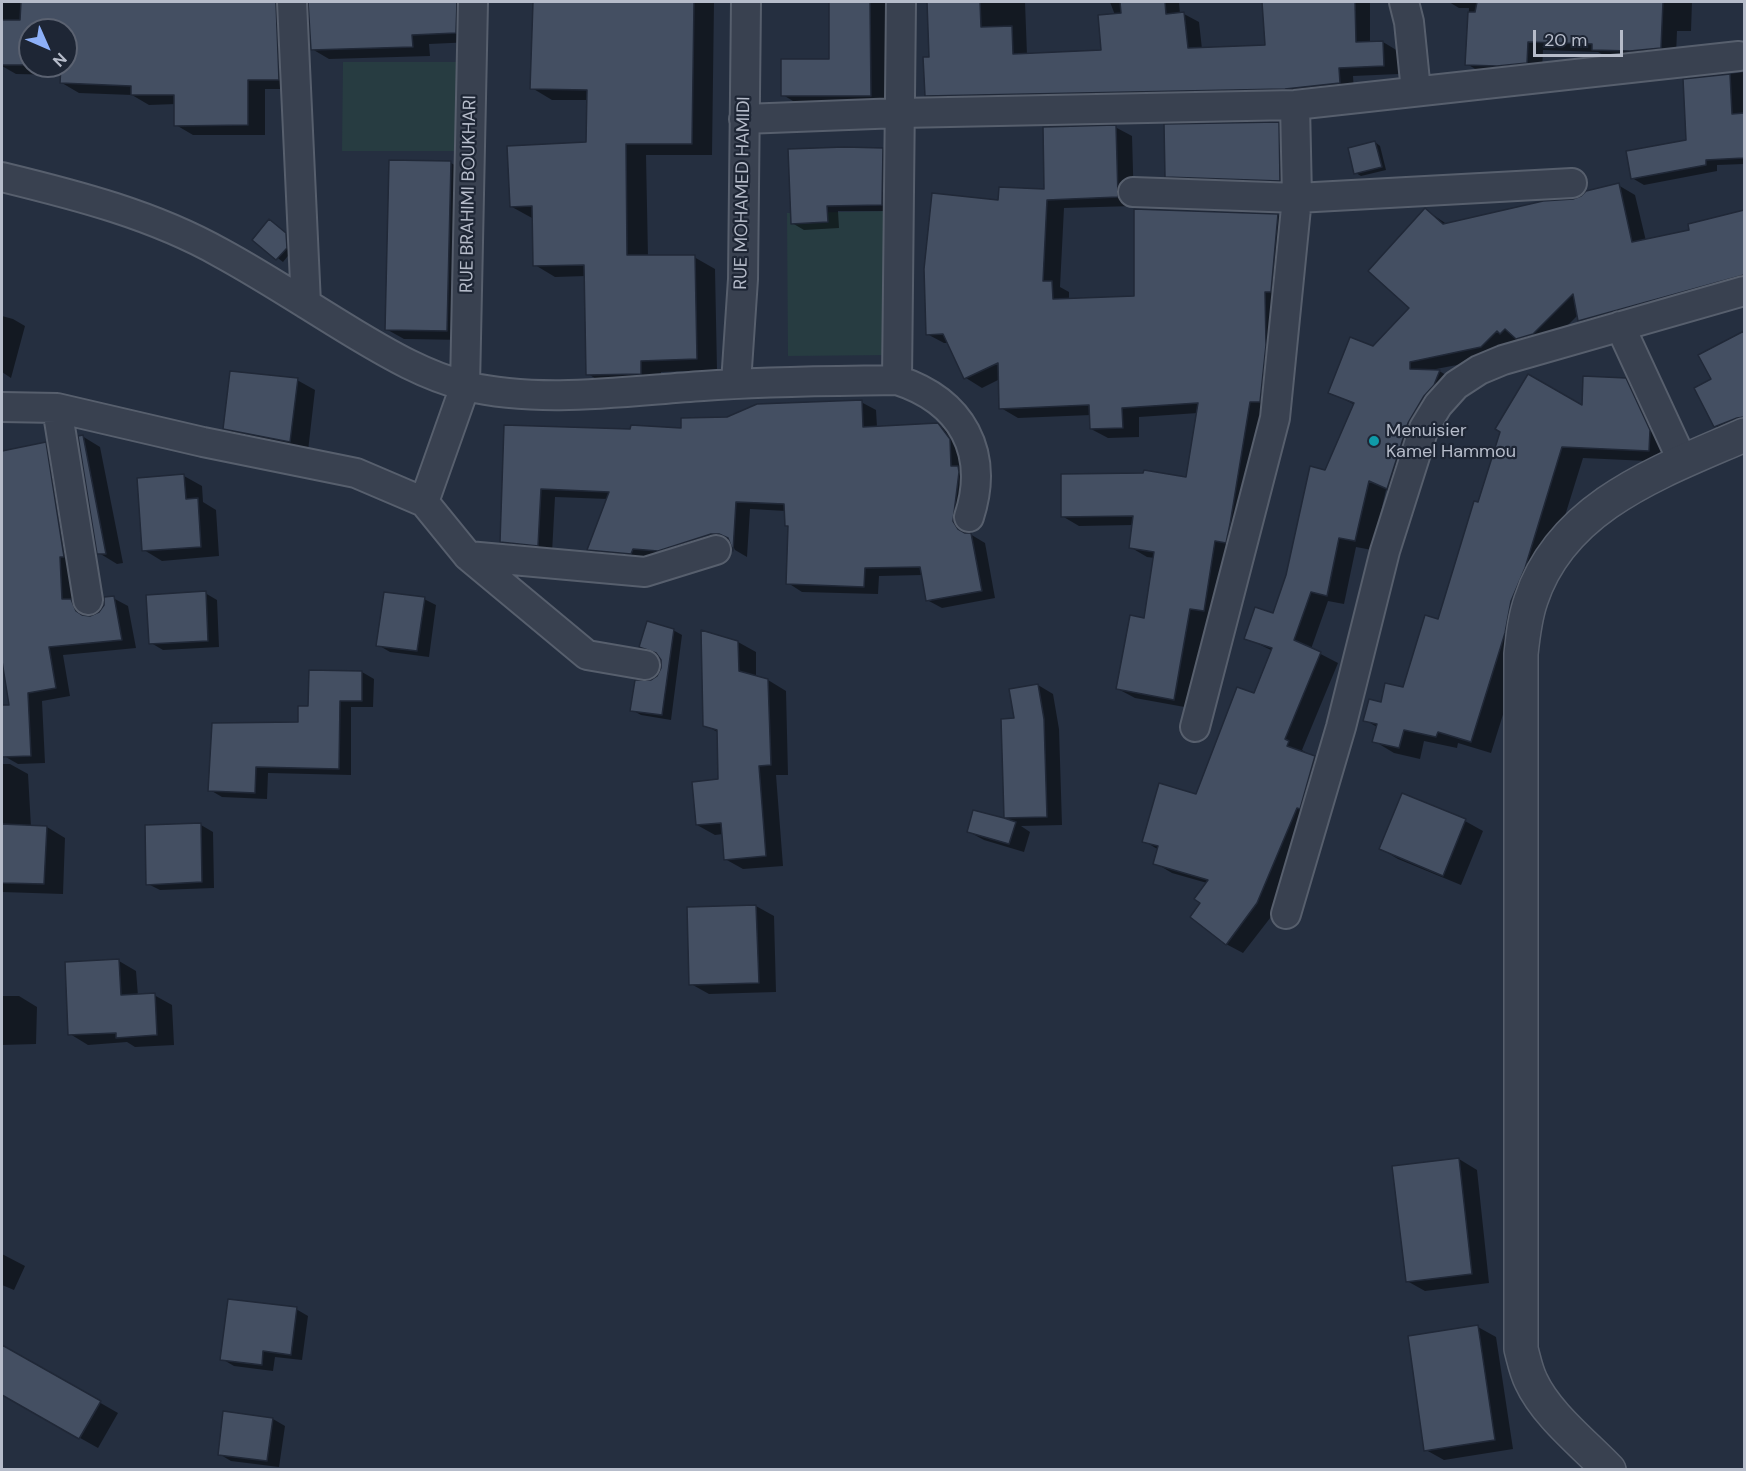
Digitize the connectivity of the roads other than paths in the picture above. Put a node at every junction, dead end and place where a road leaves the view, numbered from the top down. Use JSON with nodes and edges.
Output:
{"nodes":[{"id":1,"x":292,"y":2,"type":"edge"},
{"id":2,"x":473,"y":2,"type":"edge"},
{"id":3,"x":746,"y":2,"type":"edge"},
{"id":4,"x":901,"y":2,"type":"edge"},
{"id":5,"x":1404,"y":2,"type":"edge"},
{"id":6,"x":1739,"y":56,"type":"dead end"},
{"id":7,"x":1416,"y":91,"type":"junction"},
{"id":8,"x":1295,"y":105,"type":"junction"},
{"id":9,"x":900,"y":113,"type":"junction"},
{"id":10,"x":744,"y":119,"type":"junction"},
{"id":11,"x":2,"y":177,"type":"edge"},
{"id":12,"x":1572,"y":183,"type":"dead end"},
{"id":13,"x":1133,"y":192,"type":"dead end"},
{"id":14,"x":1297,"y":198,"type":"junction"},
{"id":15,"x":1744,"y":291,"type":"edge"},
{"id":16,"x":306,"y":304,"type":"junction"},
{"id":17,"x":1620,"y":326,"type":"junction"},
{"id":18,"x":897,"y":380,"type":"junction"},
{"id":19,"x":736,"y":383,"type":"junction"},
{"id":20,"x":465,"y":386,"type":"junction"},
{"id":21,"x":2,"y":407,"type":"edge"},
{"id":22,"x":57,"y":408,"type":"junction"},
{"id":23,"x":1744,"y":435,"type":"edge"},
{"id":24,"x":1683,"y":462,"type":"junction"},
{"id":25,"x":424,"y":502,"type":"junction"},
{"id":26,"x":969,"y":517,"type":"dead end"},
{"id":27,"x":716,"y":550,"type":"dead end"},
{"id":28,"x":468,"y":556,"type":"junction"},
{"id":29,"x":88,"y":600,"type":"dead end"},
{"id":30,"x":645,"y":665,"type":"dead end"},
{"id":31,"x":1195,"y":727,"type":"dead end"},
{"id":32,"x":1286,"y":914,"type":"dead end"},
{"id":33,"x":1608,"y":1470,"type":"edge"}],
"edges":[{"from":1,"to":16,"type":"street"},
{"from":2,"to":20,"type":"street","name":"RUE BRAHIMI BOUKHARI"},
{"from":3,"to":10,"type":"street","name":"RUE MOHAMED HAMIDI"},
{"from":4,"to":9,"type":"street"},
{"from":5,"to":7,"type":"street"},
{"from":6,"to":7,"type":"street"},
{"from":7,"to":8,"type":"street"},
{"from":8,"to":9,"type":"street"},
{"from":8,"to":14,"type":"street"},
{"from":9,"to":10,"type":"street"},
{"from":9,"to":18,"type":"street"},
{"from":10,"to":19,"type":"street","name":"RUE MOHAMED HAMIDI"},
{"from":11,"to":16,"type":"street"},
{"from":12,"to":14,"type":"street"},
{"from":13,"to":14,"type":"street"},
{"from":14,"to":31,"type":"street"},
{"from":15,"to":17,"type":"street"},
{"from":16,"to":20,"type":"street"},
{"from":17,"to":24,"type":"street"},
{"from":17,"to":32,"type":"street"},
{"from":18,"to":19,"type":"street"},
{"from":18,"to":26,"type":"street"},
{"from":19,"to":20,"type":"street"},
{"from":20,"to":25,"type":"street","name":"RUE BRAHIMI BOUKHARI"},
{"from":21,"to":22,"type":"street"},
{"from":22,"to":25,"type":"street"},
{"from":22,"to":29,"type":"street"},
{"from":23,"to":24,"type":"street"},
{"from":24,"to":33,"type":"street"},
{"from":25,"to":28,"type":"street"},
{"from":27,"to":28,"type":"street"},
{"from":28,"to":30,"type":"street"}]}
